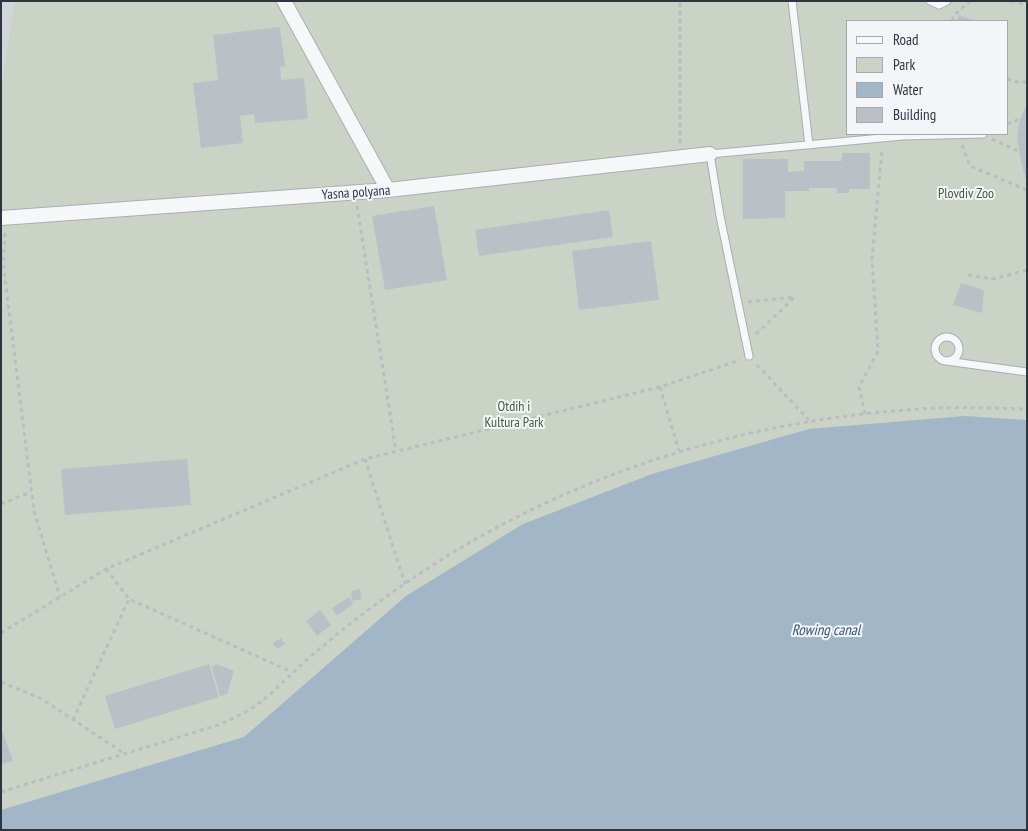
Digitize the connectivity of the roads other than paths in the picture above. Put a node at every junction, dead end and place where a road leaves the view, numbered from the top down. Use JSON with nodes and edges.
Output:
{"nodes":[{"id":1,"x":284,"y":1,"type":"edge"},
{"id":2,"x":792,"y":1,"type":"edge"},
{"id":3,"x":930,"y":1,"type":"edge"},
{"id":4,"x":947,"y":1,"type":"edge"},
{"id":5,"x":959,"y":135,"type":"edge"},
{"id":6,"x":809,"y":145,"type":"junction"},
{"id":7,"x":710,"y":154,"type":"junction"},
{"id":8,"x":388,"y":190,"type":"junction"},
{"id":9,"x":4,"y":217,"type":"edge"},
{"id":10,"x":749,"y":356,"type":"road end"},
{"id":11,"x":946,"y":361,"type":"dead end"},
{"id":12,"x":1027,"y":372,"type":"edge"}],
"edges":[{"from":1,"to":8,"type":"street"},
{"from":2,"to":6,"type":"lane"},
{"from":3,"to":4,"type":"lane"},
{"from":5,"to":6,"type":"lane"},
{"from":6,"to":7,"type":"lane"},
{"from":7,"to":8,"type":"street","name":"Yasna polyana"},
{"from":7,"to":10,"type":"lane"},
{"from":8,"to":9,"type":"street","name":"Yasna polyana"},
{"from":11,"to":12,"type":"lane"}]}
